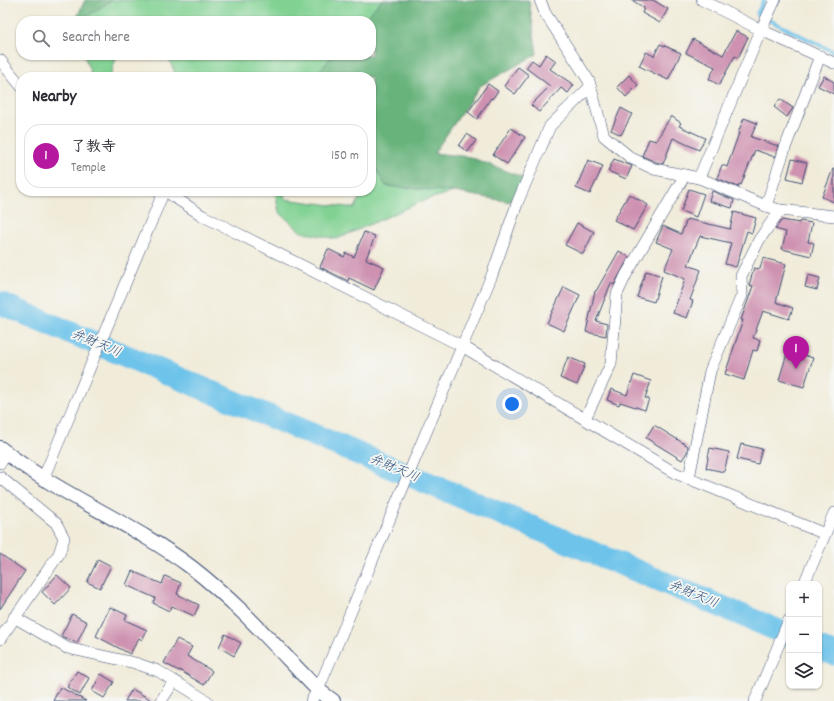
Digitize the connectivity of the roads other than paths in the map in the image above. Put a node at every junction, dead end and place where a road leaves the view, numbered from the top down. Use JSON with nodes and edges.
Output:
{"nodes":[{"id":1,"x":540,"y":0,"type":"edge"},
{"id":2,"x":702,"y":0,"type":"edge"},
{"id":3,"x":775,"y":0,"type":"edge"},
{"id":4,"x":761,"y":30,"type":"junction"},
{"id":5,"x":820,"y":56,"type":"junction"},
{"id":6,"x":0,"y":60,"type":"edge"},
{"id":7,"x":834,"y":63,"type":"edge"},
{"id":8,"x":16,"y":80,"type":"edge"},
{"id":9,"x":590,"y":87,"type":"junction"},
{"id":10,"x":685,"y":175,"type":"junction"},
{"id":11,"x":699,"y":178,"type":"junction"},
{"id":12,"x":162,"y":196,"type":"edge"},
{"id":13,"x":172,"y":196,"type":"edge"},
{"id":14,"x":766,"y":206,"type":"junction"},
{"id":15,"x":780,"y":210,"type":"junction"},
{"id":16,"x":834,"y":216,"type":"edge"},
{"id":17,"x":462,"y":346,"type":"junction"},
{"id":18,"x":585,"y":419,"type":"junction"},
{"id":19,"x":2,"y":455,"type":"edge"},
{"id":20,"x":0,"y":477,"type":"edge"},
{"id":21,"x":689,"y":478,"type":"junction"},
{"id":22,"x":43,"y":479,"type":"junction"},
{"id":23,"x":834,"y":513,"type":"edge"},
{"id":24,"x":825,"y":534,"type":"junction"},
{"id":25,"x":805,"y":581,"type":"edge"},
{"id":26,"x":14,"y":617,"type":"junction"},
{"id":27,"x":786,"y":627,"type":"edge"},
{"id":28,"x":0,"y":639,"type":"edge"},
{"id":29,"x":174,"y":681,"type":"junction"},
{"id":30,"x":314,"y":695,"type":"edge"},
{"id":31,"x":161,"y":701,"type":"edge"},
{"id":32,"x":207,"y":701,"type":"edge"},
{"id":33,"x":333,"y":701,"type":"edge"},
{"id":34,"x":756,"y":701,"type":"edge"}],
"edges":[{"from":1,"to":9,"type":"street"},
{"from":2,"to":4,"type":"street"},
{"from":3,"to":4,"type":"street"},
{"from":4,"to":5,"type":"street"},
{"from":4,"to":11,"type":"street"},
{"from":5,"to":7,"type":"street"},
{"from":5,"to":14,"type":"street"},
{"from":6,"to":8,"type":"street"},
{"from":9,"to":10,"type":"street"},
{"from":9,"to":17,"type":"street"},
{"from":10,"to":11,"type":"street"},
{"from":10,"to":18,"type":"street"},
{"from":11,"to":14,"type":"street"},
{"from":12,"to":22,"type":"street"},
{"from":13,"to":17,"type":"street"},
{"from":14,"to":15,"type":"street"},
{"from":15,"to":16,"type":"street"},
{"from":15,"to":21,"type":"street"},
{"from":17,"to":18,"type":"street"},
{"from":17,"to":30,"type":"street"},
{"from":18,"to":21,"type":"street"},
{"from":19,"to":22,"type":"street"},
{"from":20,"to":26,"type":"street"},
{"from":21,"to":24,"type":"street"},
{"from":22,"to":30,"type":"street"},
{"from":23,"to":24,"type":"street"},
{"from":24,"to":25,"type":"street"},
{"from":26,"to":28,"type":"street"},
{"from":26,"to":29,"type":"street"},
{"from":27,"to":34,"type":"street"},
{"from":29,"to":31,"type":"street"},
{"from":29,"to":32,"type":"street"},
{"from":30,"to":33,"type":"street"}]}
